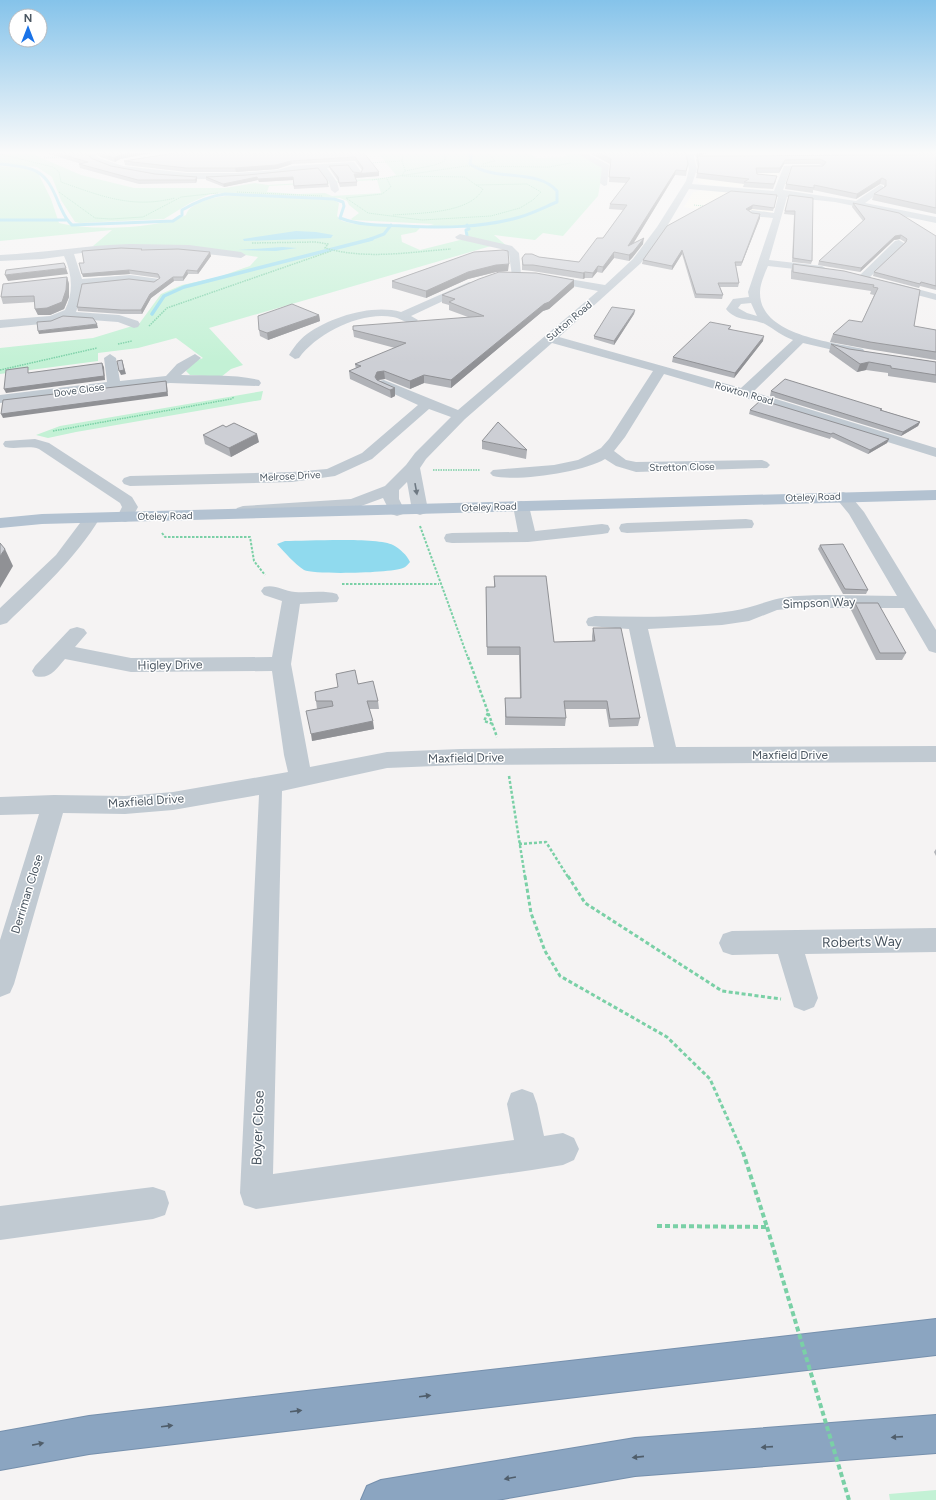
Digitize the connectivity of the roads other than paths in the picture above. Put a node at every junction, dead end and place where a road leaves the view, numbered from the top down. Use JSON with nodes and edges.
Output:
{"nodes":[{"id":1,"x":663,"y":223,"type":"edge"},
{"id":2,"x":776,"y":223,"type":"edge"},
{"id":3,"x":460,"y":237,"type":"dead end"},
{"id":4,"x":886,"y":240,"type":"edge"},
{"id":5,"x":68,"y":252,"type":"junction"},
{"id":6,"x":241,"y":255,"type":"dead end"},
{"id":7,"x":0,"y":258,"type":"edge"},
{"id":8,"x":764,"y":262,"type":"junction"},
{"id":9,"x":836,"y":272,"type":"edge"},
{"id":10,"x":504,"y":274,"type":"edge"},
{"id":11,"x":525,"y":274,"type":"junction"},
{"id":12,"x":849,"y":275,"type":"edge"},
{"id":13,"x":863,"y":278,"type":"junction"},
{"id":14,"x":61,"y":280,"type":"edge"},
{"id":15,"x":481,"y":280,"type":"edge"},
{"id":16,"x":76,"y":281,"type":"junction"},
{"id":17,"x":155,"y":281,"type":"edge"},
{"id":18,"x":607,"y":289,"type":"junction"},
{"id":19,"x":936,"y":297,"type":"edge"},
{"id":20,"x":754,"y":300,"type":"junction"},
{"id":21,"x":65,"y":315,"type":"junction"},
{"id":22,"x":766,"y":321,"type":"junction"},
{"id":23,"x":0,"y":324,"type":"edge"},
{"id":24,"x":134,"y":324,"type":"dead end"},
{"id":25,"x":550,"y":338,"type":"junction"},
{"id":26,"x":801,"y":339,"type":"junction"},
{"id":27,"x":867,"y":354,"type":"edge"},
{"id":28,"x":295,"y":355,"type":"dead end"},
{"id":29,"x":110,"y":358,"type":"dead end"},
{"id":30,"x":195,"y":358,"type":"dead end"},
{"id":31,"x":660,"y":369,"type":"junction"},
{"id":32,"x":164,"y":379,"type":"junction"},
{"id":33,"x":114,"y":380,"type":"junction"},
{"id":34,"x":253,"y":383,"type":"road end"},
{"id":35,"x":411,"y":383,"type":"edge"},
{"id":36,"x":384,"y":384,"type":"edge"},
{"id":37,"x":398,"y":391,"type":"junction"},
{"id":38,"x":744,"y":393,"type":"junction"},
{"id":39,"x":0,"y":399,"type":"edge"},
{"id":40,"x":427,"y":404,"type":"junction"},
{"id":41,"x":460,"y":416,"type":"junction"},
{"id":42,"x":10,"y":444,"type":"dead end"},
{"id":43,"x":605,"y":452,"type":"junction"},
{"id":44,"x":936,"y":453,"type":"edge"},
{"id":45,"x":762,"y":465,"type":"dead end"},
{"id":46,"x":412,"y":468,"type":"junction"},
{"id":47,"x":498,"y":473,"type":"road end"},
{"id":48,"x":130,"y":481,"type":"dead end"},
{"id":49,"x":390,"y":489,"type":"junction"},
{"id":50,"x":936,"y":495,"type":"edge"},
{"id":51,"x":843,"y":496,"type":"junction"},
{"id":52,"x":654,"y":502,"type":"junction"},
{"id":53,"x":521,"y":506,"type":"junction"},
{"id":54,"x":397,"y":510,"type":"junction"},
{"id":55,"x":418,"y":510,"type":"junction"},
{"id":56,"x":216,"y":515,"type":"junction"},
{"id":57,"x":0,"y":517,"type":"edge"},
{"id":58,"x":125,"y":517,"type":"junction"},
{"id":59,"x":92,"y":518,"type":"junction"},
{"id":60,"x":42,"y":519,"type":"junction"},
{"id":61,"x":0,"y":523,"type":"edge"},
{"id":62,"x":746,"y":524,"type":"dead end"},
{"id":63,"x":664,"y":526,"type":"junction"},
{"id":64,"x":627,"y":528,"type":"dead end"},
{"id":65,"x":602,"y":529,"type":"dead end"},
{"id":66,"x":528,"y":537,"type":"junction"},
{"id":67,"x":452,"y":538,"type":"dead end"},
{"id":68,"x":269,"y":584,"type":"road end"},
{"id":69,"x":333,"y":591,"type":"road end"},
{"id":70,"x":292,"y":598,"type":"junction"},
{"id":71,"x":908,"y":602,"type":"junction"},
{"id":72,"x":0,"y":619,"type":"edge"},
{"id":73,"x":595,"y":622,"type":"dead end"},
{"id":74,"x":637,"y":622,"type":"junction"},
{"id":75,"x":930,"y":626,"type":"edge"},
{"id":76,"x":77,"y":633,"type":"dead end"},
{"id":77,"x":936,"y":646,"type":"edge"},
{"id":78,"x":60,"y":651,"type":"junction"},
{"id":79,"x":281,"y":664,"type":"junction"},
{"id":80,"x":42,"y":671,"type":"dead end"},
{"id":81,"x":936,"y":754,"type":"edge"},
{"id":82,"x":667,"y":756,"type":"junction"},
{"id":83,"x":301,"y":777,"type":"junction"},
{"id":84,"x":271,"y":784,"type":"junction"},
{"id":85,"x":54,"y":804,"type":"junction"},
{"id":86,"x":0,"y":806,"type":"edge"},
{"id":87,"x":936,"y":940,"type":"edge"},
{"id":88,"x":732,"y":943,"type":"dead end"},
{"id":89,"x":788,"y":943,"type":"junction"},
{"id":90,"x":0,"y":984,"type":"edge"},
{"id":91,"x":804,"y":998,"type":"road end"},
{"id":92,"x":522,"y":1104,"type":"dead end"},
{"id":93,"x":563,"y":1149,"type":"dead end"},
{"id":94,"x":532,"y":1154,"type":"junction"},
{"id":95,"x":153,"y":1203,"type":"dead end"},
{"id":96,"x":0,"y":1223,"type":"edge"},
{"id":97,"x":936,"y":1337,"type":"edge"},
{"id":98,"x":936,"y":1434,"type":"edge"},
{"id":99,"x":0,"y":1451,"type":"edge"},
{"id":100,"x":381,"y":1500,"type":"edge"}],
"edges":[{"from":1,"to":18,"type":"street","name":"Sutton Road"},
{"from":2,"to":8,"type":"street"},
{"from":3,"to":11,"type":"street"},
{"from":4,"to":13,"type":"street"},
{"from":5,"to":6,"type":"street"},
{"from":5,"to":7,"type":"street"},
{"from":5,"to":16,"type":"street"},
{"from":8,"to":9,"type":"street"},
{"from":8,"to":20,"type":"street"},
{"from":10,"to":11,"type":"street"},
{"from":11,"to":18,"type":"street"},
{"from":12,"to":13,"type":"street"},
{"from":13,"to":19,"type":"street"},
{"from":14,"to":16,"type":"street"},
{"from":15,"to":28,"type":"street"},
{"from":16,"to":17,"type":"street"},
{"from":16,"to":21,"type":"street"},
{"from":18,"to":25,"type":"street","name":"Sutton Road"},
{"from":20,"to":22,"type":"street"},
{"from":20,"to":22,"type":"street"},
{"from":21,"to":23,"type":"street"},
{"from":21,"to":24,"type":"street"},
{"from":22,"to":26,"type":"street"},
{"from":25,"to":31,"type":"street","name":"Rowton Road"},
{"from":25,"to":41,"type":"street","name":"Sutton Road"},
{"from":26,"to":27,"type":"street"},
{"from":26,"to":38,"type":"street"},
{"from":29,"to":33,"type":"street"},
{"from":30,"to":32,"type":"street"},
{"from":31,"to":38,"type":"street","name":"Rowton Road"},
{"from":31,"to":43,"type":"street"},
{"from":32,"to":33,"type":"street","name":"Dove Close"},
{"from":32,"to":34,"type":"street","name":"Dove Close"},
{"from":33,"to":39,"type":"street","name":"Dove Close"},
{"from":35,"to":37,"type":"street"},
{"from":36,"to":37,"type":"street"},
{"from":37,"to":40,"type":"street"},
{"from":38,"to":44,"type":"street","name":"Rowton Road"},
{"from":40,"to":41,"type":"street"},
{"from":40,"to":48,"type":"street","name":"Melrose Drive"},
{"from":41,"to":46,"type":"street","name":"Sutton Road"},
{"from":42,"to":58,"type":"street"},
{"from":43,"to":45,"type":"street","name":"Stretton Close"},
{"from":43,"to":47,"type":"street"},
{"from":46,"to":49,"type":"street","name":"Sutton Road"},
{"from":46,"to":55,"type":"street","one_way":true},
{"from":49,"to":54,"type":"street"},
{"from":49,"to":56,"type":"street"},
{"from":50,"to":51,"type":"main road","name":"Oteley Road"},
{"from":51,"to":52,"type":"main road","name":"Oteley Road"},
{"from":51,"to":71,"type":"street"},
{"from":52,"to":53,"type":"main road","name":"Oteley Road"},
{"from":52,"to":63,"type":"street"},
{"from":53,"to":55,"type":"main road","name":"Oteley Road"},
{"from":53,"to":66,"type":"street"},
{"from":54,"to":55,"type":"main road","name":"Oteley Road"},
{"from":54,"to":56,"type":"main road","name":"Oteley Road"},
{"from":56,"to":58,"type":"main road","name":"Oteley Road"},
{"from":57,"to":60,"type":"main road","name":"Oteley Road"},
{"from":58,"to":59,"type":"main road","name":"Oteley Road"},
{"from":59,"to":60,"type":"main road","name":"Oteley Road"},
{"from":59,"to":72,"type":"street"},
{"from":60,"to":61,"type":"main road","name":"Oteley Road"},
{"from":62,"to":63,"type":"street"},
{"from":63,"to":64,"type":"street"},
{"from":65,"to":66,"type":"street"},
{"from":66,"to":67,"type":"street"},
{"from":68,"to":70,"type":"street"},
{"from":69,"to":70,"type":"street"},
{"from":70,"to":79,"type":"street"},
{"from":71,"to":74,"type":"street","name":"Simpson Way"},
{"from":71,"to":75,"type":"street"},
{"from":73,"to":74,"type":"street","name":"Simpson Way"},
{"from":74,"to":82,"type":"street"},
{"from":75,"to":77,"type":"street"},
{"from":76,"to":78,"type":"street"},
{"from":78,"to":79,"type":"street","name":"Higley Drive"},
{"from":78,"to":80,"type":"street"},
{"from":79,"to":83,"type":"street"},
{"from":81,"to":82,"type":"street","name":"Maxfield Drive"},
{"from":82,"to":83,"type":"street","name":"Maxfield Drive"},
{"from":83,"to":84,"type":"street","name":"Maxfield Drive"},
{"from":84,"to":85,"type":"street","name":"Maxfield Drive"},
{"from":84,"to":94,"type":"street","name":"Boyer Close"},
{"from":85,"to":86,"type":"street","name":"Maxfield Drive"},
{"from":85,"to":90,"type":"street","name":"Derriman Close"},
{"from":87,"to":89,"type":"street","name":"Roberts Way"},
{"from":88,"to":89,"type":"street","name":"Roberts Way"},
{"from":89,"to":91,"type":"street"},
{"from":92,"to":94,"type":"street"},
{"from":93,"to":94,"type":"street","name":"Boyer Close"},
{"from":95,"to":96,"type":"street"},
{"from":99,"to":97,"type":"highway","one_way":true},
{"from":98,"to":100,"type":"highway","one_way":true}]}
